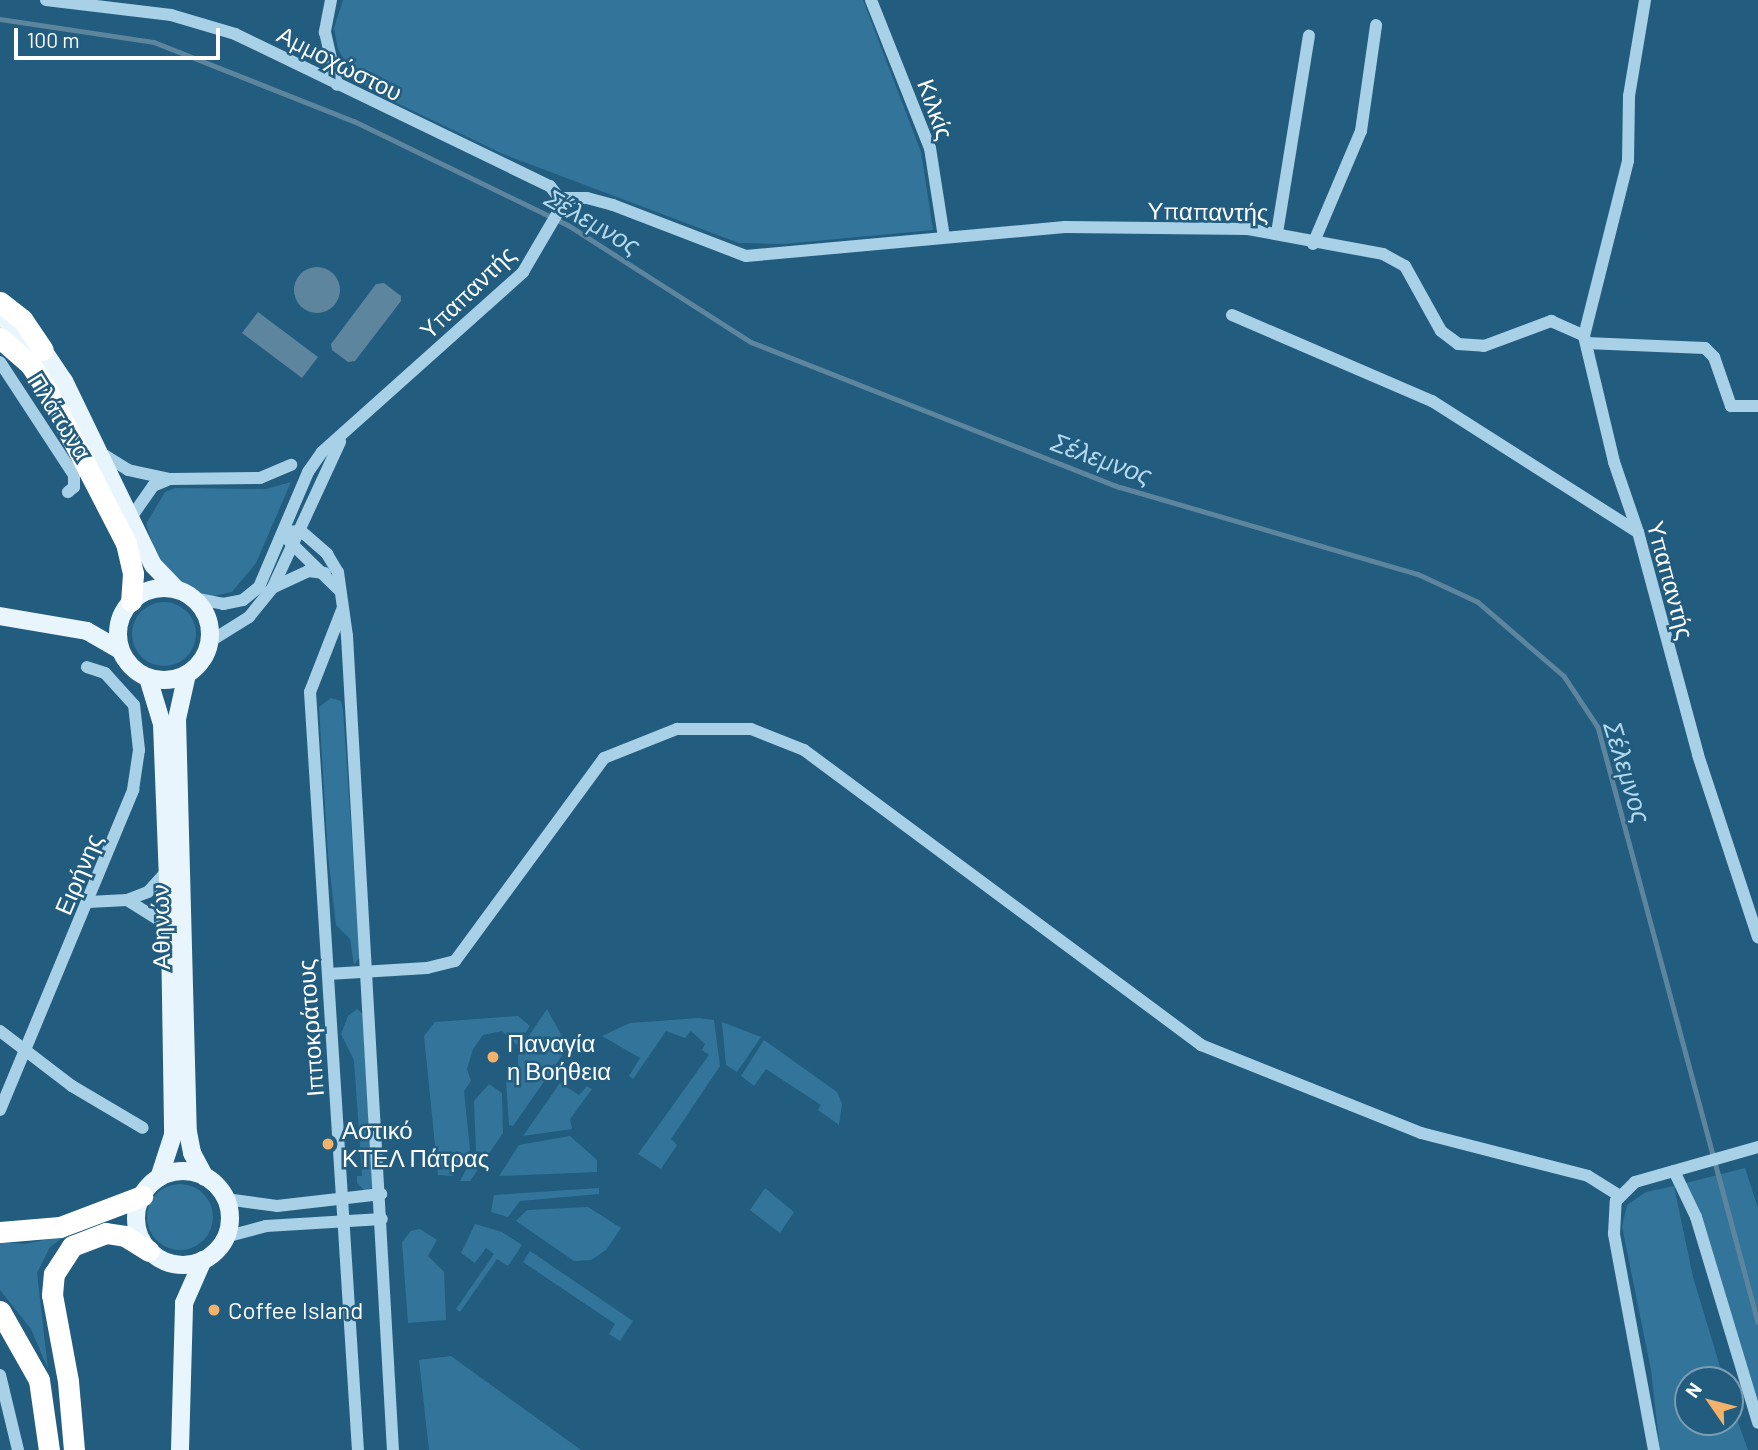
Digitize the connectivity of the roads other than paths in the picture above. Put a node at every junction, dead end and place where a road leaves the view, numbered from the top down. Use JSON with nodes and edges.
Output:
{"nodes":[{"id":1,"x":46,"y":0,"type":"edge"},
{"id":2,"x":331,"y":0,"type":"edge"},
{"id":3,"x":871,"y":0,"type":"edge"},
{"id":4,"x":1645,"y":0,"type":"edge"},
{"id":5,"x":1376,"y":25,"type":"dead end"},
{"id":6,"x":1309,"y":36,"type":"dead end"},
{"id":7,"x":337,"y":85,"type":"junction"},
{"id":8,"x":560,"y":203,"type":"junction"},
{"id":9,"x":1277,"y":233,"type":"junction"},
{"id":10,"x":944,"y":237,"type":"junction"},
{"id":11,"x":1313,"y":244,"type":"junction"},
{"id":12,"x":0,"y":302,"type":"edge"},
{"id":13,"x":0,"y":316,"type":"edge"},
{"id":14,"x":1232,"y":316,"type":"dead end"},
{"id":15,"x":0,"y":338,"type":"edge"},
{"id":16,"x":1585,"y":340,"type":"junction"},
{"id":17,"x":43,"y":350,"type":"junction"},
{"id":18,"x":0,"y":362,"type":"edge"},
{"id":19,"x":1758,"y":406,"type":"edge"},
{"id":20,"x":350,"y":427,"type":"junction"},
{"id":21,"x":88,"y":440,"type":"junction"},
{"id":22,"x":291,"y":465,"type":"dead end"},
{"id":23,"x":170,"y":479,"type":"junction"},
{"id":24,"x":68,"y":492,"type":"dead end"},
{"id":25,"x":130,"y":519,"type":"junction"},
{"id":26,"x":301,"y":531,"type":"junction"},
{"id":27,"x":283,"y":532,"type":"junction"},
{"id":28,"x":1637,"y":532,"type":"junction"},
{"id":29,"x":293,"y":548,"type":"junction"},
{"id":30,"x":325,"y":573,"type":"junction"},
{"id":31,"x":273,"y":587,"type":"junction"},
{"id":32,"x":176,"y":589,"type":"junction"},
{"id":33,"x":340,"y":592,"type":"junction"},
{"id":34,"x":193,"y":598,"type":"junction"},
{"id":35,"x":131,"y":601,"type":"junction"},
{"id":36,"x":342,"y":610,"type":"junction"},
{"id":37,"x":0,"y":616,"type":"edge"},
{"id":38,"x":209,"y":642,"type":"junction"},
{"id":39,"x":120,"y":650,"type":"junction"},
{"id":40,"x":87,"y":667,"type":"dead end"},
{"id":41,"x":187,"y":674,"type":"junction"},
{"id":42,"x":148,"y":677,"type":"junction"},
{"id":43,"x":168,"y":870,"type":"junction"},
{"id":44,"x":127,"y":900,"type":"junction"},
{"id":45,"x":88,"y":902,"type":"junction"},
{"id":46,"x":170,"y":933,"type":"junction"},
{"id":47,"x":1758,"y":937,"type":"edge"},
{"id":48,"x":366,"y":971,"type":"junction"},
{"id":49,"x":328,"y":974,"type":"junction"},
{"id":50,"x":0,"y":1031,"type":"edge"},
{"id":51,"x":25,"y":1054,"type":"junction"},
{"id":52,"x":0,"y":1110,"type":"edge"},
{"id":53,"x":143,"y":1128,"type":"dead end"},
{"id":54,"x":1758,"y":1147,"type":"edge"},
{"id":55,"x":1674,"y":1171,"type":"junction"},
{"id":56,"x":205,"y":1177,"type":"junction"},
{"id":57,"x":159,"y":1178,"type":"junction"},
{"id":58,"x":381,"y":1194,"type":"junction"},
{"id":59,"x":1619,"y":1195,"type":"junction"},
{"id":60,"x":142,"y":1196,"type":"junction"},
{"id":61,"x":343,"y":1197,"type":"junction"},
{"id":62,"x":226,"y":1199,"type":"junction"},
{"id":63,"x":383,"y":1219,"type":"junction"},
{"id":64,"x":345,"y":1222,"type":"junction"},
{"id":65,"x":0,"y":1232,"type":"edge"},
{"id":66,"x":225,"y":1237,"type":"junction"},
{"id":67,"x":158,"y":1256,"type":"junction"},
{"id":68,"x":202,"y":1260,"type":"junction"},
{"id":69,"x":0,"y":1311,"type":"edge"},
{"id":70,"x":183,"y":1315,"type":"junction"},
{"id":71,"x":0,"y":1375,"type":"edge"},
{"id":72,"x":1758,"y":1423,"type":"edge"},
{"id":73,"x":18,"y":1450,"type":"edge"},
{"id":74,"x":49,"y":1450,"type":"edge"},
{"id":75,"x":74,"y":1450,"type":"edge"},
{"id":76,"x":180,"y":1450,"type":"edge"},
{"id":77,"x":358,"y":1450,"type":"edge"},
{"id":78,"x":393,"y":1450,"type":"edge"},
{"id":79,"x":1654,"y":1450,"type":"edge"}],
"edges":[{"from":1,"to":7,"type":"street","name":"Αμμοχώστου"},
{"from":2,"to":7,"type":"street"},
{"from":3,"to":10,"type":"street","name":"Κιλκίς"},
{"from":4,"to":16,"type":"street"},
{"from":5,"to":11,"type":"street"},
{"from":6,"to":9,"type":"street"},
{"from":7,"to":8,"type":"street","name":"Αμμοχώστου"},
{"from":8,"to":10,"type":"street","name":"Υπαπαντής"},
{"from":8,"to":20,"type":"street","name":"Υπαπαντής"},
{"from":9,"to":10,"type":"street","name":"Υπαπαντής"},
{"from":9,"to":11,"type":"street","name":"Υπαπαντής"},
{"from":11,"to":16,"type":"street","name":"Υπαπαντής"},
{"from":12,"to":17,"type":"highway"},
{"from":13,"to":17,"type":"main road"},
{"from":14,"to":28,"type":"street"},
{"from":15,"to":35,"type":"highway"},
{"from":16,"to":19,"type":"street"},
{"from":16,"to":28,"type":"street","name":"Υπαπαντής"},
{"from":17,"to":21,"type":"main road"},
{"from":18,"to":24,"type":"street","name":"Πλάτωνα"},
{"from":20,"to":26,"type":"street"},
{"from":20,"to":27,"type":"street"},
{"from":21,"to":23,"type":"street"},
{"from":21,"to":25,"type":"main road"},
{"from":22,"to":23,"type":"street"},
{"from":23,"to":25,"type":"street"},
{"from":25,"to":32,"type":"main road"},
{"from":26,"to":27,"type":"street"},
{"from":26,"to":29,"type":"street"},
{"from":26,"to":33,"type":"street","name":"Ιπποκράτους"},
{"from":27,"to":29,"type":"street"},
{"from":27,"to":34,"type":"street"},
{"from":28,"to":47,"type":"street","name":"Υπαπαντής"},
{"from":29,"to":30,"type":"street"},
{"from":29,"to":31,"type":"street"},
{"from":30,"to":31,"type":"street"},
{"from":30,"to":33,"type":"street"},
{"from":31,"to":38,"type":"street"},
{"from":32,"to":34,"type":"main road"},
{"from":32,"to":35,"type":"main road"},
{"from":33,"to":36,"type":"street","name":"Ιπποκράτους"},
{"from":34,"to":38,"type":"main road"},
{"from":35,"to":39,"type":"main road"},
{"from":36,"to":48,"type":"street","name":"Ιπποκράτους"},
{"from":36,"to":49,"type":"street","name":"Ιπποκράτους"},
{"from":37,"to":39,"type":"main road"},
{"from":38,"to":41,"type":"main road","name":"Αθηνών"},
{"from":39,"to":42,"type":"main road"},
{"from":40,"to":45,"type":"street","name":"Ειρήνης"},
{"from":41,"to":42,"type":"main road"},
{"from":41,"to":56,"type":"main road","name":"Αθηνών"},
{"from":42,"to":43,"type":"main road","name":"Αθηνών"},
{"from":43,"to":44,"type":"street"},
{"from":43,"to":46,"type":"main road","name":"Αθηνών"},
{"from":44,"to":45,"type":"street"},
{"from":44,"to":46,"type":"street"},
{"from":45,"to":51,"type":"street","name":"Ειρήνης"},
{"from":46,"to":57,"type":"main road","name":"Αθηνών"},
{"from":48,"to":49,"type":"street"},
{"from":48,"to":58,"type":"street","name":"Ιπποκράτους"},
{"from":48,"to":59,"type":"street"},
{"from":49,"to":61,"type":"street","name":"Ιπποκράτους"},
{"from":50,"to":51,"type":"street"},
{"from":51,"to":52,"type":"street","name":"Ειρήνης"},
{"from":51,"to":53,"type":"street"},
{"from":54,"to":55,"type":"street"},
{"from":55,"to":59,"type":"street"},
{"from":55,"to":72,"type":"street"},
{"from":56,"to":57,"type":"main road"},
{"from":56,"to":62,"type":"main road","name":"Αθηνών"},
{"from":57,"to":60,"type":"main road","name":"Αθηνών"},
{"from":58,"to":61,"type":"street"},
{"from":58,"to":63,"type":"street","name":"Ιπποκράτους"},
{"from":59,"to":79,"type":"street"},
{"from":60,"to":65,"type":"highway"},
{"from":60,"to":67,"type":"main road"},
{"from":61,"to":62,"type":"street"},
{"from":61,"to":64,"type":"street","name":"Ιπποκράτους"},
{"from":62,"to":66,"type":"main road"},
{"from":63,"to":64,"type":"street"},
{"from":63,"to":78,"type":"street","name":"Ιπποκράτους"},
{"from":64,"to":66,"type":"street"},
{"from":64,"to":77,"type":"street","name":"Ιπποκράτους"},
{"from":66,"to":68,"type":"main road"},
{"from":67,"to":68,"type":"main road"},
{"from":67,"to":70,"type":"main road"},
{"from":67,"to":75,"type":"highway"},
{"from":68,"to":70,"type":"main road"},
{"from":69,"to":74,"type":"highway"},
{"from":70,"to":76,"type":"main road"},
{"from":71,"to":73,"type":"street"}]}
